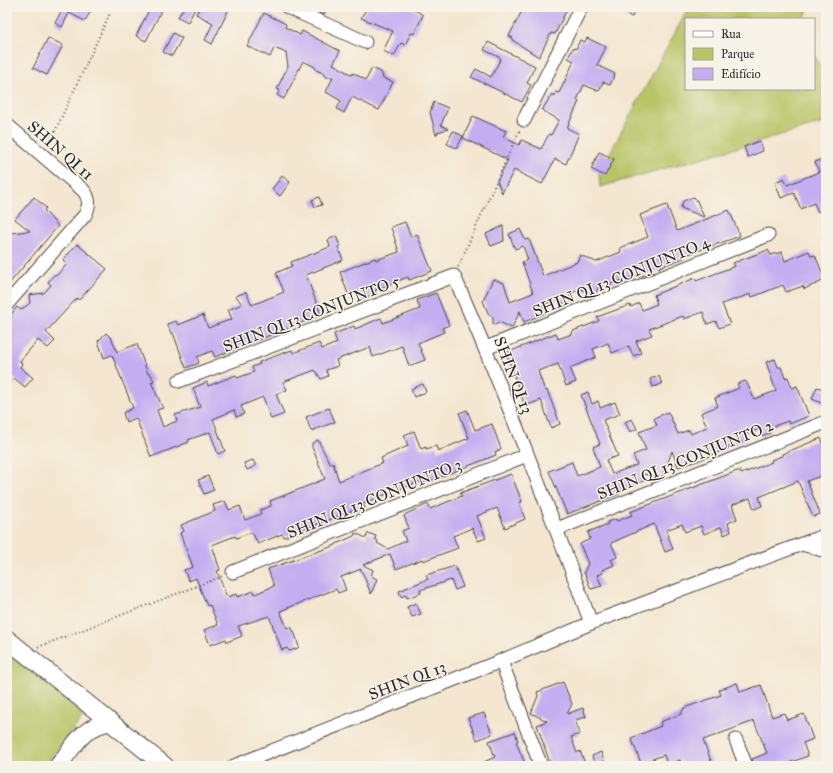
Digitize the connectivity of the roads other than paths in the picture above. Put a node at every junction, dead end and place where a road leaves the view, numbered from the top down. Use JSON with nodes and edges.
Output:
{"nodes":[{"id":1,"x":287,"y":7,"type":"edge"},
{"id":2,"x":581,"y":7,"type":"edge"},
{"id":3,"x":365,"y":42,"type":"dead end"},
{"id":4,"x":524,"y":120,"type":"road end"},
{"id":5,"x":7,"y":125,"type":"edge"},
{"id":6,"x":768,"y":235,"type":"dead end"},
{"id":7,"x":454,"y":276,"type":"joint"},
{"id":8,"x":7,"y":304,"type":"edge"},
{"id":9,"x":486,"y":348,"type":"junction"},
{"id":10,"x":179,"y":381,"type":"dead end"},
{"id":11,"x":826,"y":422,"type":"edge"},
{"id":12,"x":527,"y":455,"type":"junction"},
{"id":13,"x":557,"y":529,"type":"junction"},
{"id":14,"x":826,"y":535,"type":"edge"},
{"id":15,"x":802,"y":544,"type":"junction"},
{"id":16,"x":826,"y":551,"type":"edge"},
{"id":17,"x":234,"y":572,"type":"road end"},
{"id":18,"x":591,"y":623,"type":"junction"},
{"id":19,"x":7,"y":638,"type":"edge"},
{"id":20,"x":501,"y":661,"type":"junction"},
{"id":21,"x":110,"y":722,"type":"junction"},
{"id":22,"x":736,"y":740,"type":"dead end"},
{"id":23,"x":58,"y":766,"type":"edge"},
{"id":24,"x":165,"y":766,"type":"edge"},
{"id":25,"x":234,"y":766,"type":"edge"},
{"id":26,"x":541,"y":766,"type":"edge"},
{"id":27,"x":746,"y":766,"type":"edge"}],
"edges":[{"from":1,"to":3,"type":"street"},
{"from":2,"to":4,"type":"street"},
{"from":5,"to":8,"type":"street","name":"SHIN QI 11"},
{"from":6,"to":9,"type":"street","name":"SHIN QI 13 CONJUNTO 4"},
{"from":7,"to":9,"type":"street","name":"SHIN QI 13"},
{"from":7,"to":10,"type":"street","name":"SHIN QI 13 CONJUNTO 5"},
{"from":9,"to":12,"type":"street","name":"SHIN QI 13"},
{"from":11,"to":13,"type":"street","name":"SHIN QI 13 CONJUNTO 2"},
{"from":12,"to":13,"type":"street","name":"SHIN QI 13"},
{"from":12,"to":17,"type":"street","name":"SHIN QI 13 CONJUNTO 3"},
{"from":13,"to":18,"type":"street","name":"SHIN QI 13"},
{"from":14,"to":15,"type":"street","name":"SHIN QI 13"},
{"from":15,"to":16,"type":"street"},
{"from":15,"to":18,"type":"street","name":"SHIN QI 13"},
{"from":18,"to":20,"type":"street","name":"SHIN QI 13"},
{"from":19,"to":21,"type":"main road"},
{"from":20,"to":25,"type":"street","name":"SHIN QI 13"},
{"from":20,"to":26,"type":"street"},
{"from":21,"to":23,"type":"main road"},
{"from":21,"to":24,"type":"main road"},
{"from":22,"to":27,"type":"street"}]}
